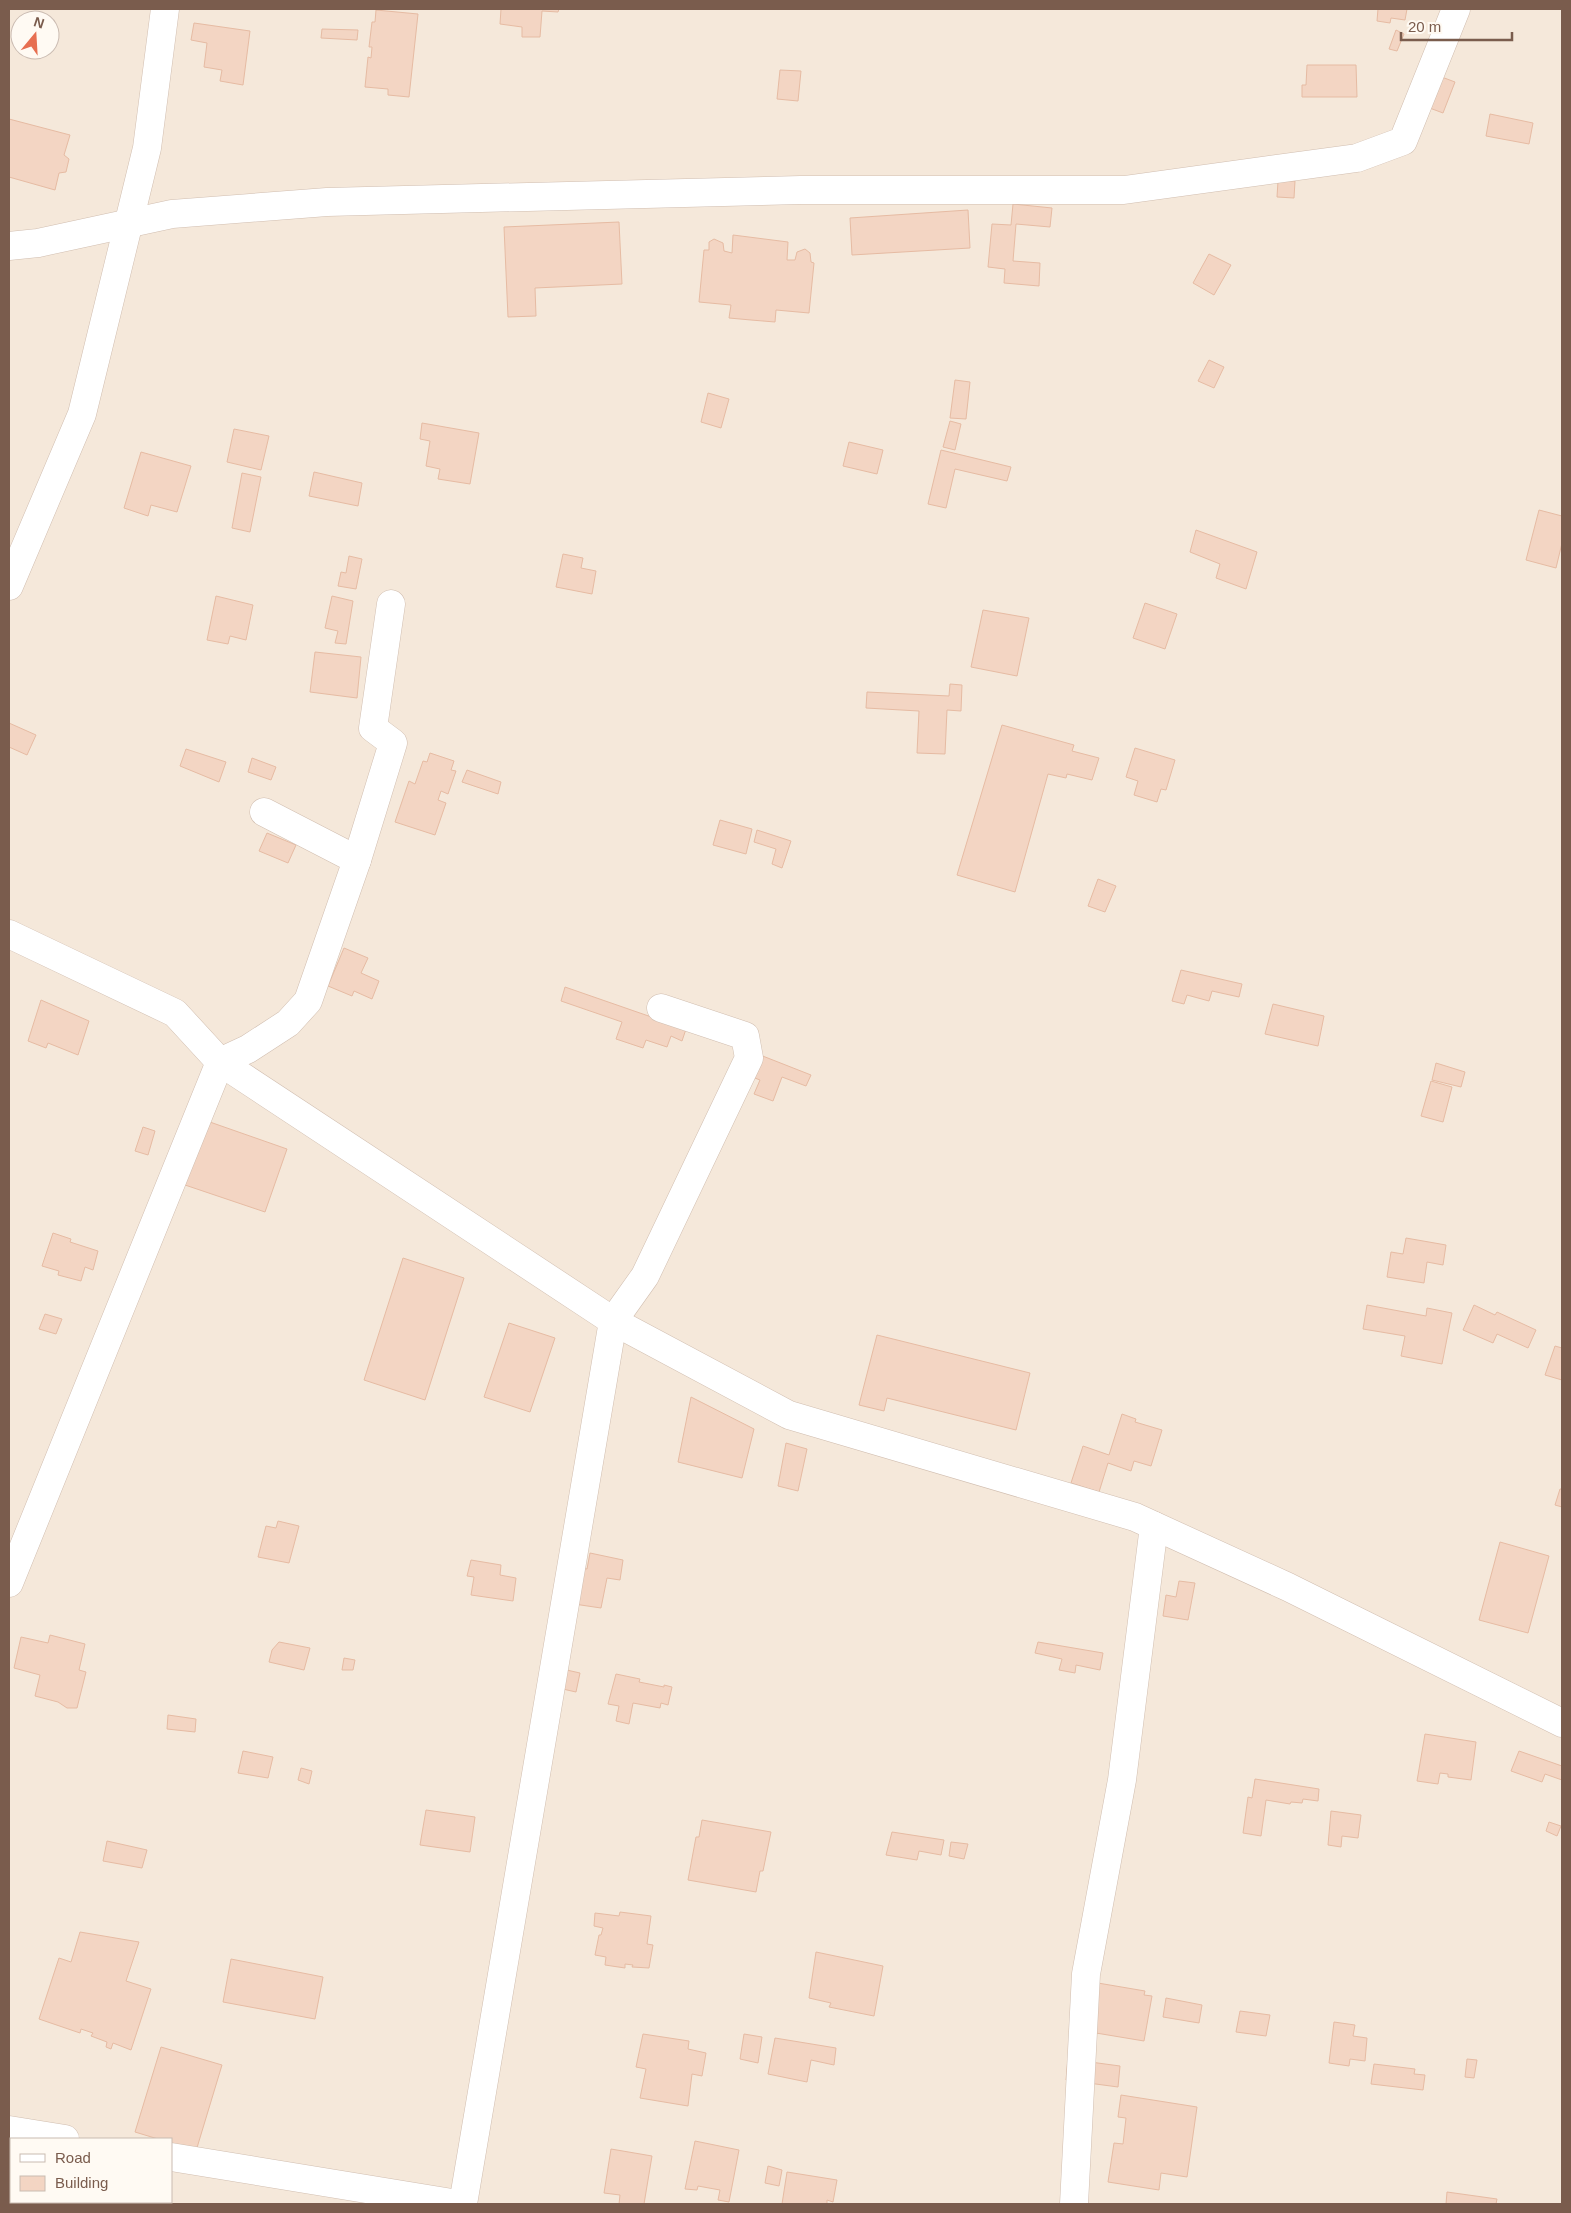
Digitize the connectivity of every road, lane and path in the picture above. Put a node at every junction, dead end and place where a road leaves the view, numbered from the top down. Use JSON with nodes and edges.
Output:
{"nodes":[{"id":1,"x":165,"y":9,"type":"edge"},
{"id":2,"x":1456,"y":9,"type":"edge"},
{"id":3,"x":127,"y":223,"type":"junction"},
{"id":4,"x":9,"y":246,"type":"edge"},
{"id":5,"x":9,"y":586,"type":"edge"},
{"id":6,"x":391,"y":604,"type":"dead end"},
{"id":7,"x":264,"y":812,"type":"dead end"},
{"id":8,"x":357,"y":860,"type":"junction"},
{"id":9,"x":9,"y":934,"type":"edge"},
{"id":10,"x":661,"y":1008,"type":"dead end"},
{"id":11,"x":220,"y":1062,"type":"junction"},
{"id":12,"x":613,"y":1321,"type":"junction"},
{"id":13,"x":1154,"y":1526,"type":"junction"},
{"id":14,"x":9,"y":1583,"type":"edge"},
{"id":15,"x":1562,"y":1723,"type":"edge"},
{"id":16,"x":9,"y":2130,"type":"edge"},
{"id":17,"x":59,"y":2138,"type":"edge"},
{"id":18,"x":172,"y":2157,"type":"edge"},
{"id":19,"x":458,"y":2204,"type":"edge"},
{"id":20,"x":463,"y":2204,"type":"edge"},
{"id":21,"x":1074,"y":2204,"type":"edge"}],
"edges":[{"from":1,"to":3,"type":"street"},
{"from":2,"to":3,"type":"street"},
{"from":3,"to":4,"type":"street"},
{"from":3,"to":5,"type":"street"},
{"from":6,"to":8,"type":"street"},
{"from":7,"to":8,"type":"street"},
{"from":8,"to":11,"type":"street"},
{"from":9,"to":11,"type":"street"},
{"from":10,"to":12,"type":"street"},
{"from":11,"to":12,"type":"street"},
{"from":11,"to":14,"type":"street"},
{"from":12,"to":13,"type":"street"},
{"from":12,"to":20,"type":"street"},
{"from":13,"to":15,"type":"street"},
{"from":13,"to":21,"type":"street"},
{"from":16,"to":17,"type":"street"},
{"from":18,"to":19,"type":"street"}]}
